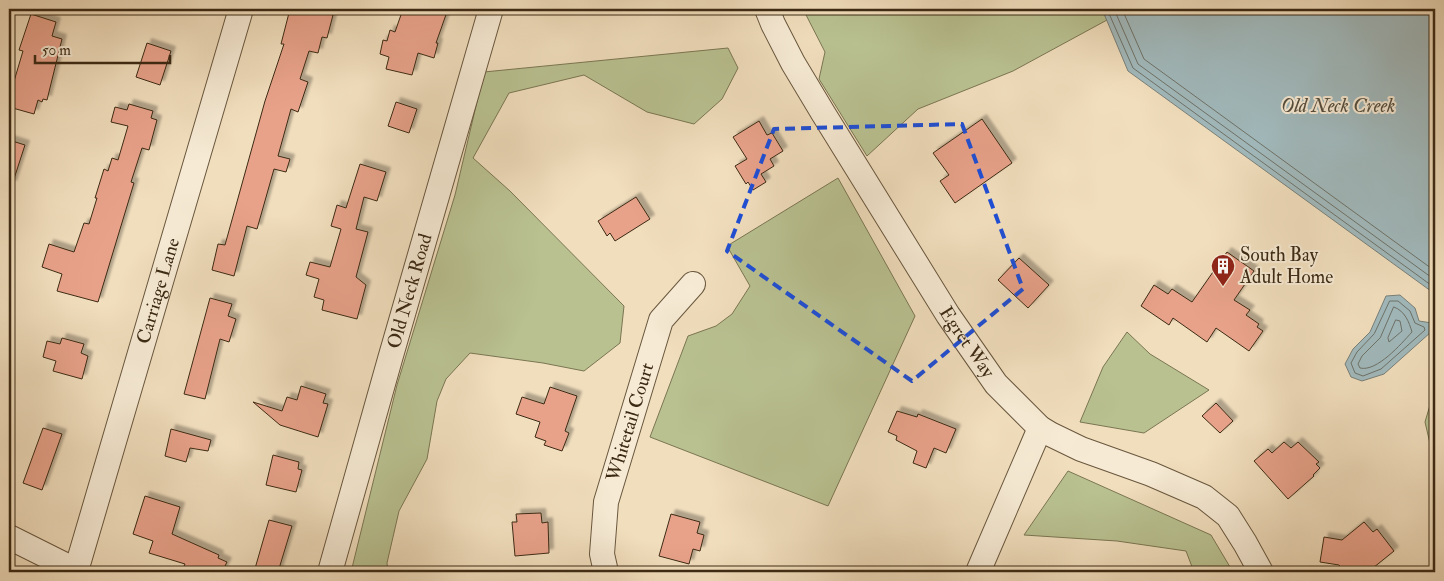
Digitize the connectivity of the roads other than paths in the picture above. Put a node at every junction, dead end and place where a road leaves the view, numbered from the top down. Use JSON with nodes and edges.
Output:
{"nodes":[{"id":1,"x":241,"y":9,"type":"edge"},
{"id":2,"x":491,"y":9,"type":"edge"},
{"id":3,"x":768,"y":9,"type":"edge"},
{"id":4,"x":693,"y":284,"type":"dead end"},
{"id":5,"x":1040,"y":428,"type":"junction"},
{"id":6,"x":9,"y":537,"type":"edge"},
{"id":7,"x":77,"y":571,"type":"edge"},
{"id":8,"x":330,"y":572,"type":"edge"},
{"id":9,"x":606,"y":572,"type":"edge"},
{"id":10,"x":978,"y":572,"type":"edge"},
{"id":11,"x":1262,"y":572,"type":"edge"}],
"edges":[{"from":1,"to":7,"type":"street","name":"Carriage Lane"},
{"from":2,"to":8,"type":"street","name":"Old Neck Road"},
{"from":3,"to":5,"type":"street","name":"Egret Way"},
{"from":4,"to":9,"type":"street","name":"Whitetail Court"},
{"from":5,"to":10,"type":"street"},
{"from":5,"to":11,"type":"street","name":"Egret Way"},
{"from":6,"to":7,"type":"street"}]}
